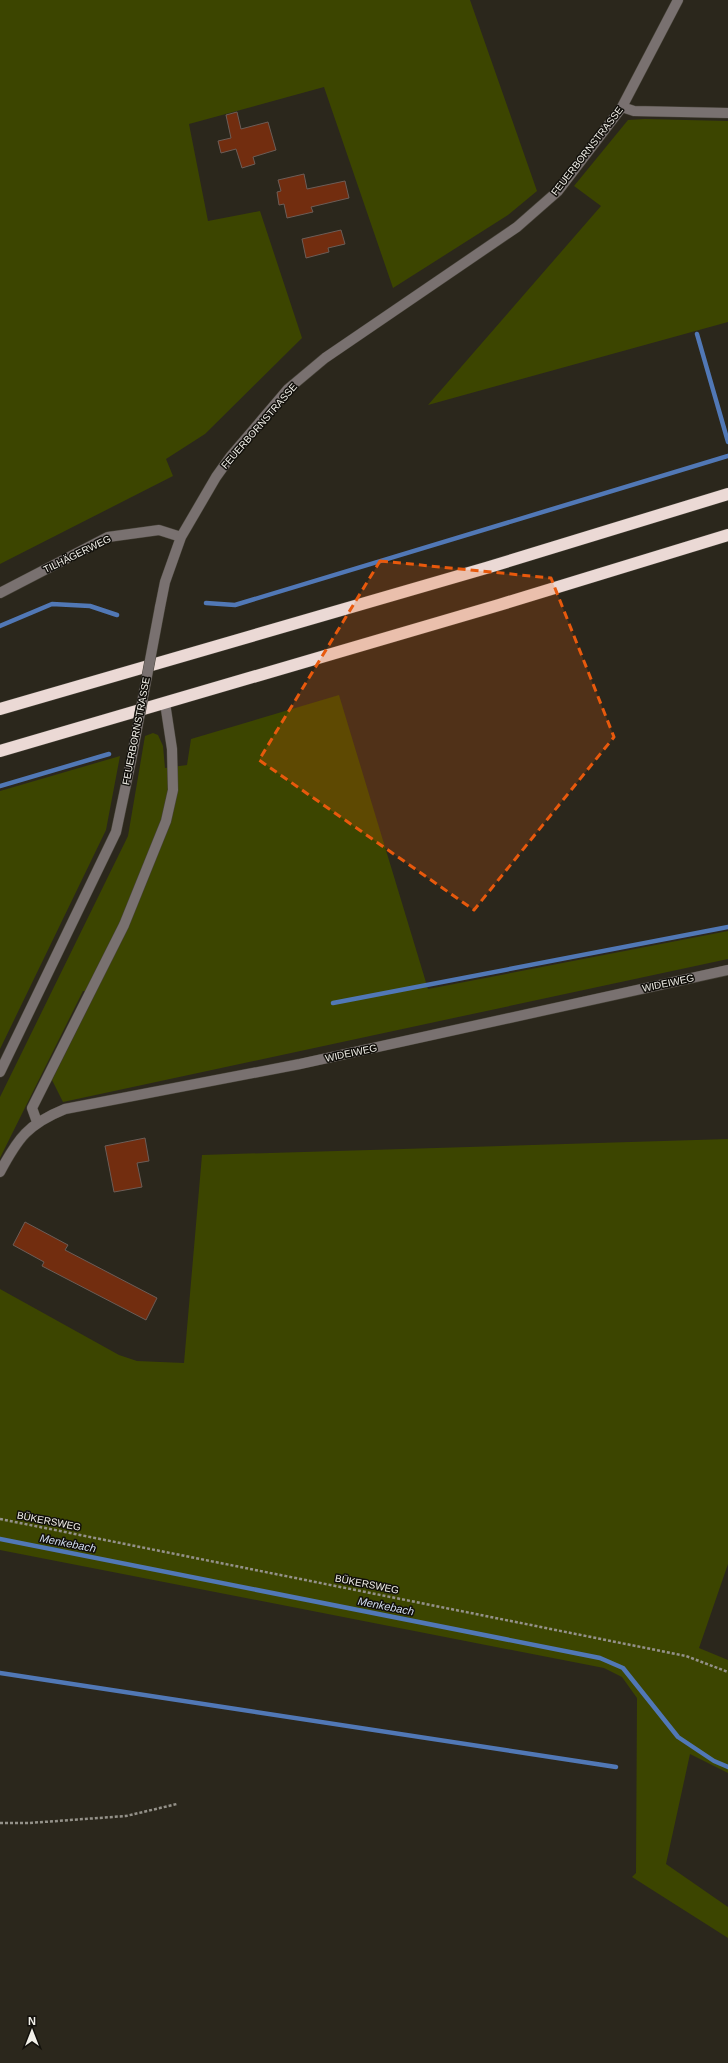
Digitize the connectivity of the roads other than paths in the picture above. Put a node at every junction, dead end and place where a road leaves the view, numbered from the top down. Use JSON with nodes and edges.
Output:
{"nodes":[{"id":1,"x":678,"y":0,"type":"edge"},
{"id":2,"x":622,"y":107,"type":"junction"},
{"id":3,"x":728,"y":113,"type":"edge"},
{"id":4,"x":728,"y":494,"type":"edge"},
{"id":5,"x":728,"y":535,"type":"edge"},
{"id":6,"x":181,"y":537,"type":"junction"},
{"id":7,"x":0,"y":593,"type":"edge"},
{"id":8,"x":165,"y":703,"type":"junction"},
{"id":9,"x":0,"y":709,"type":"edge"},
{"id":10,"x":0,"y":751,"type":"edge"},
{"id":11,"x":728,"y":970,"type":"edge"},
{"id":12,"x":0,"y":1072,"type":"edge"},
{"id":13,"x":37,"y":1122,"type":"junction"},
{"id":14,"x":0,"y":1172,"type":"edge"}],
"edges":[{"from":1,"to":2,"type":"street","name":"FEUERBORNSTRASSE"},
{"from":2,"to":3,"type":"street"},
{"from":2,"to":6,"type":"street","name":"FEUERBORNSTRASSE"},
{"from":4,"to":9,"type":"highway"},
{"from":5,"to":8,"type":"highway"},
{"from":6,"to":7,"type":"street","name":"TILHÄGERWEG"},
{"from":6,"to":12,"type":"street","name":"FEUERBORNSTRASSE","bridge":true},
{"from":8,"to":10,"type":"highway"},
{"from":8,"to":13,"type":"street"},
{"from":11,"to":13,"type":"street","name":"WIDEIWEG"},
{"from":13,"to":14,"type":"street","name":"WIDEIWEG"}]}
